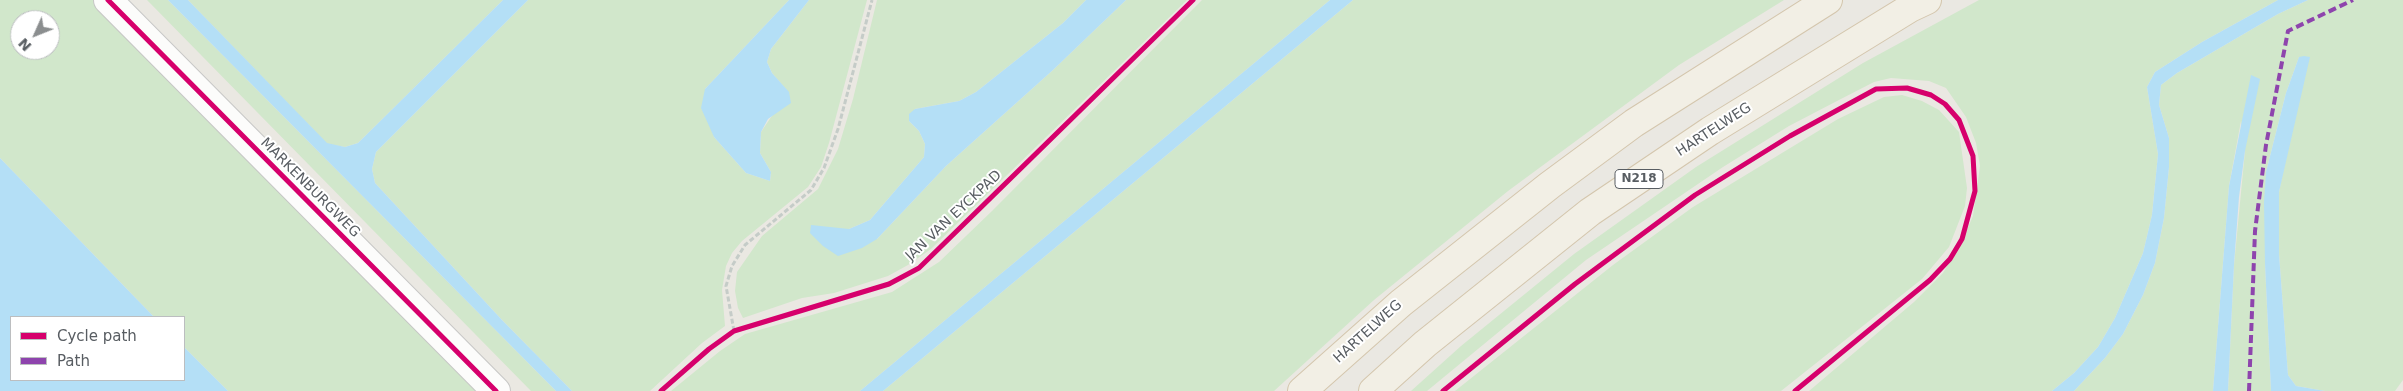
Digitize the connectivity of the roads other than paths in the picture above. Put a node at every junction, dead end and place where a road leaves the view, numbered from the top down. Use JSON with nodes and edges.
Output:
{"nodes":[{"id":1,"x":108,"y":0,"type":"edge"},
{"id":2,"x":1828,"y":0,"type":"edge"},
{"id":3,"x":1927,"y":0,"type":"edge"},
{"id":4,"x":496,"y":391,"type":"edge"},
{"id":5,"x":1302,"y":391,"type":"edge"},
{"id":6,"x":1373,"y":391,"type":"edge"}],
"edges":[{"from":1,"to":4,"type":"street","name":"MARKENBURGWEG"},
{"from":2,"to":5,"type":"main road","name":"HARTELWEG"},
{"from":3,"to":6,"type":"main road","name":"HARTELWEG","number":"N218"}]}
